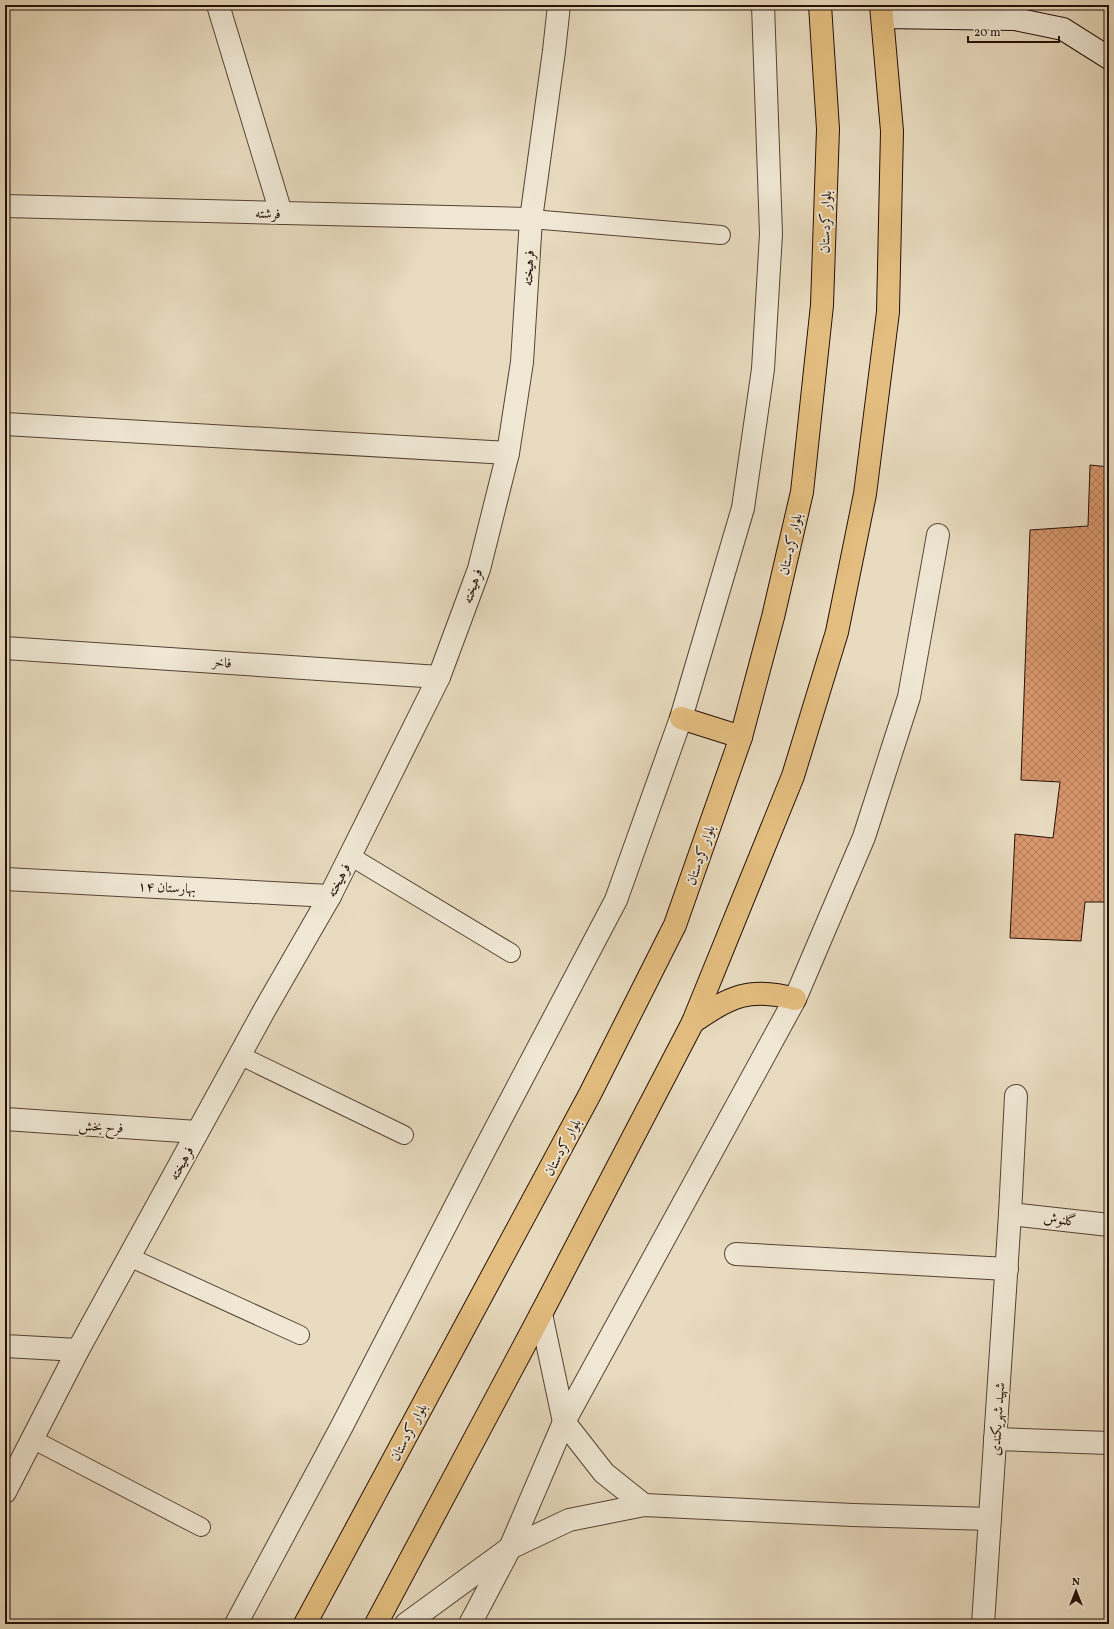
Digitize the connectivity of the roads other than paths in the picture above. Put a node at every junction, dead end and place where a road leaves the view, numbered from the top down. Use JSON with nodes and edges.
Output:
{"nodes":[{"id":1,"x":218,"y":5,"type":"edge"},
{"id":2,"x":559,"y":5,"type":"edge"},
{"id":3,"x":763,"y":5,"type":"edge"},
{"id":4,"x":820,"y":5,"type":"edge"},
{"id":5,"x":882,"y":11,"type":"edge"},
{"id":6,"x":1109,"y":58,"type":"edge"},
{"id":7,"x":5,"y":206,"type":"edge"},
{"id":8,"x":281,"y":213,"type":"junction"},
{"id":9,"x":531,"y":219,"type":"junction"},
{"id":10,"x":721,"y":235,"type":"dead end"},
{"id":11,"x":5,"y":424,"type":"edge"},
{"id":12,"x":508,"y":453,"type":"junction"},
{"id":13,"x":938,"y":535,"type":"dead end"},
{"id":14,"x":5,"y":648,"type":"edge"},
{"id":15,"x":439,"y":677,"type":"junction"},
{"id":16,"x":681,"y":718,"type":"junction"},
{"id":17,"x":741,"y":737,"type":"junction"},
{"id":18,"x":350,"y":856,"type":"junction"},
{"id":19,"x":5,"y":878,"type":"edge"},
{"id":20,"x":330,"y":896,"type":"junction"},
{"id":21,"x":511,"y":953,"type":"dead end"},
{"id":22,"x":795,"y":999,"type":"junction"},
{"id":23,"x":693,"y":1022,"type":"junction"},
{"id":24,"x":239,"y":1056,"type":"junction"},
{"id":25,"x":1016,"y":1096,"type":"dead end"},
{"id":26,"x":5,"y":1119,"type":"edge"},
{"id":27,"x":197,"y":1132,"type":"junction"},
{"id":28,"x":404,"y":1135,"type":"dead end"},
{"id":29,"x":1010,"y":1214,"type":"junction"},
{"id":30,"x":1109,"y":1225,"type":"edge"},
{"id":31,"x":736,"y":1254,"type":"dead end"},
{"id":32,"x":129,"y":1257,"type":"junction"},
{"id":33,"x":1007,"y":1269,"type":"junction"},
{"id":34,"x":541,"y":1314,"type":"junction"},
{"id":35,"x":300,"y":1335,"type":"dead end"},
{"id":36,"x":5,"y":1346,"type":"edge"},
{"id":37,"x":78,"y":1350,"type":"junction"},
{"id":38,"x":564,"y":1422,"type":"junction"},
{"id":39,"x":32,"y":1439,"type":"junction"},
{"id":40,"x":995,"y":1439,"type":"junction"},
{"id":41,"x":1109,"y":1443,"type":"edge"},
{"id":42,"x":5,"y":1492,"type":"edge"},
{"id":43,"x":644,"y":1504,"type":"junction"},
{"id":44,"x":990,"y":1519,"type":"junction"},
{"id":45,"x":201,"y":1527,"type":"dead end"},
{"id":46,"x":510,"y":1548,"type":"junction"},
{"id":47,"x":236,"y":1624,"type":"edge"},
{"id":48,"x":305,"y":1624,"type":"edge"},
{"id":49,"x":376,"y":1624,"type":"edge"},
{"id":50,"x":406,"y":1624,"type":"edge"},
{"id":51,"x":470,"y":1624,"type":"edge"},
{"id":52,"x":983,"y":1624,"type":"edge"}],
"edges":[{"from":1,"to":8,"type":"street"},
{"from":2,"to":9,"type":"street","name":"فرهیخته"},
{"from":3,"to":16,"type":"street"},
{"from":4,"to":17,"type":"main road","name":"بلوار کردستان"},
{"from":5,"to":6,"type":"street"},
{"from":5,"to":23,"type":"main road"},
{"from":7,"to":8,"type":"street","name":"فرشته"},
{"from":8,"to":9,"type":"street","name":"فرشته"},
{"from":9,"to":10,"type":"lane"},
{"from":9,"to":12,"type":"street","name":"فرهیخته"},
{"from":11,"to":12,"type":"street"},
{"from":12,"to":15,"type":"street","name":"فرهیخته"},
{"from":13,"to":22,"type":"street"},
{"from":14,"to":15,"type":"street","name":"فاخر"},
{"from":15,"to":18,"type":"street","name":"فرهیخته"},
{"from":16,"to":17,"type":"main road"},
{"from":16,"to":47,"type":"street"},
{"from":17,"to":48,"type":"main road","name":"بلوار کردستان"},
{"from":18,"to":20,"type":"street","name":"فرهیخته"},
{"from":18,"to":21,"type":"lane"},
{"from":19,"to":20,"type":"street","name":"بهارستان ۱۴"},
{"from":20,"to":24,"type":"street","name":"فرهیخته"},
{"from":22,"to":23,"type":"main road"},
{"from":22,"to":38,"type":"street"},
{"from":23,"to":34,"type":"main road"},
{"from":24,"to":27,"type":"street","name":"فرهیخته"},
{"from":24,"to":28,"type":"lane"},
{"from":25,"to":29,"type":"street","name":"شهید شهریکندی"},
{"from":26,"to":27,"type":"street","name":"فرح بخش"},
{"from":27,"to":32,"type":"street","name":"فرهیخته"},
{"from":29,"to":30,"type":"street","name":"گلنوش"},
{"from":29,"to":33,"type":"street","name":"شهید شهریکندی"},
{"from":31,"to":33,"type":"street"},
{"from":32,"to":35,"type":"lane"},
{"from":32,"to":37,"type":"street","name":"فرهیخته"},
{"from":33,"to":40,"type":"street","name":"شهید شهریکندی"},
{"from":34,"to":38,"type":"street"},
{"from":34,"to":49,"type":"main road"},
{"from":36,"to":37,"type":"street"},
{"from":37,"to":39,"type":"street","name":"فرهیخته"},
{"from":38,"to":43,"type":"street"},
{"from":38,"to":46,"type":"street"},
{"from":39,"to":42,"type":"street","name":"فرهیخته"},
{"from":39,"to":45,"type":"lane"},
{"from":40,"to":41,"type":"street"},
{"from":40,"to":44,"type":"street","name":"شهید شهریکندی"},
{"from":43,"to":44,"type":"street"},
{"from":43,"to":46,"type":"street"},
{"from":44,"to":52,"type":"street","name":"شهید شهریکندی"},
{"from":46,"to":50,"type":"street"},
{"from":46,"to":51,"type":"street"}]}
